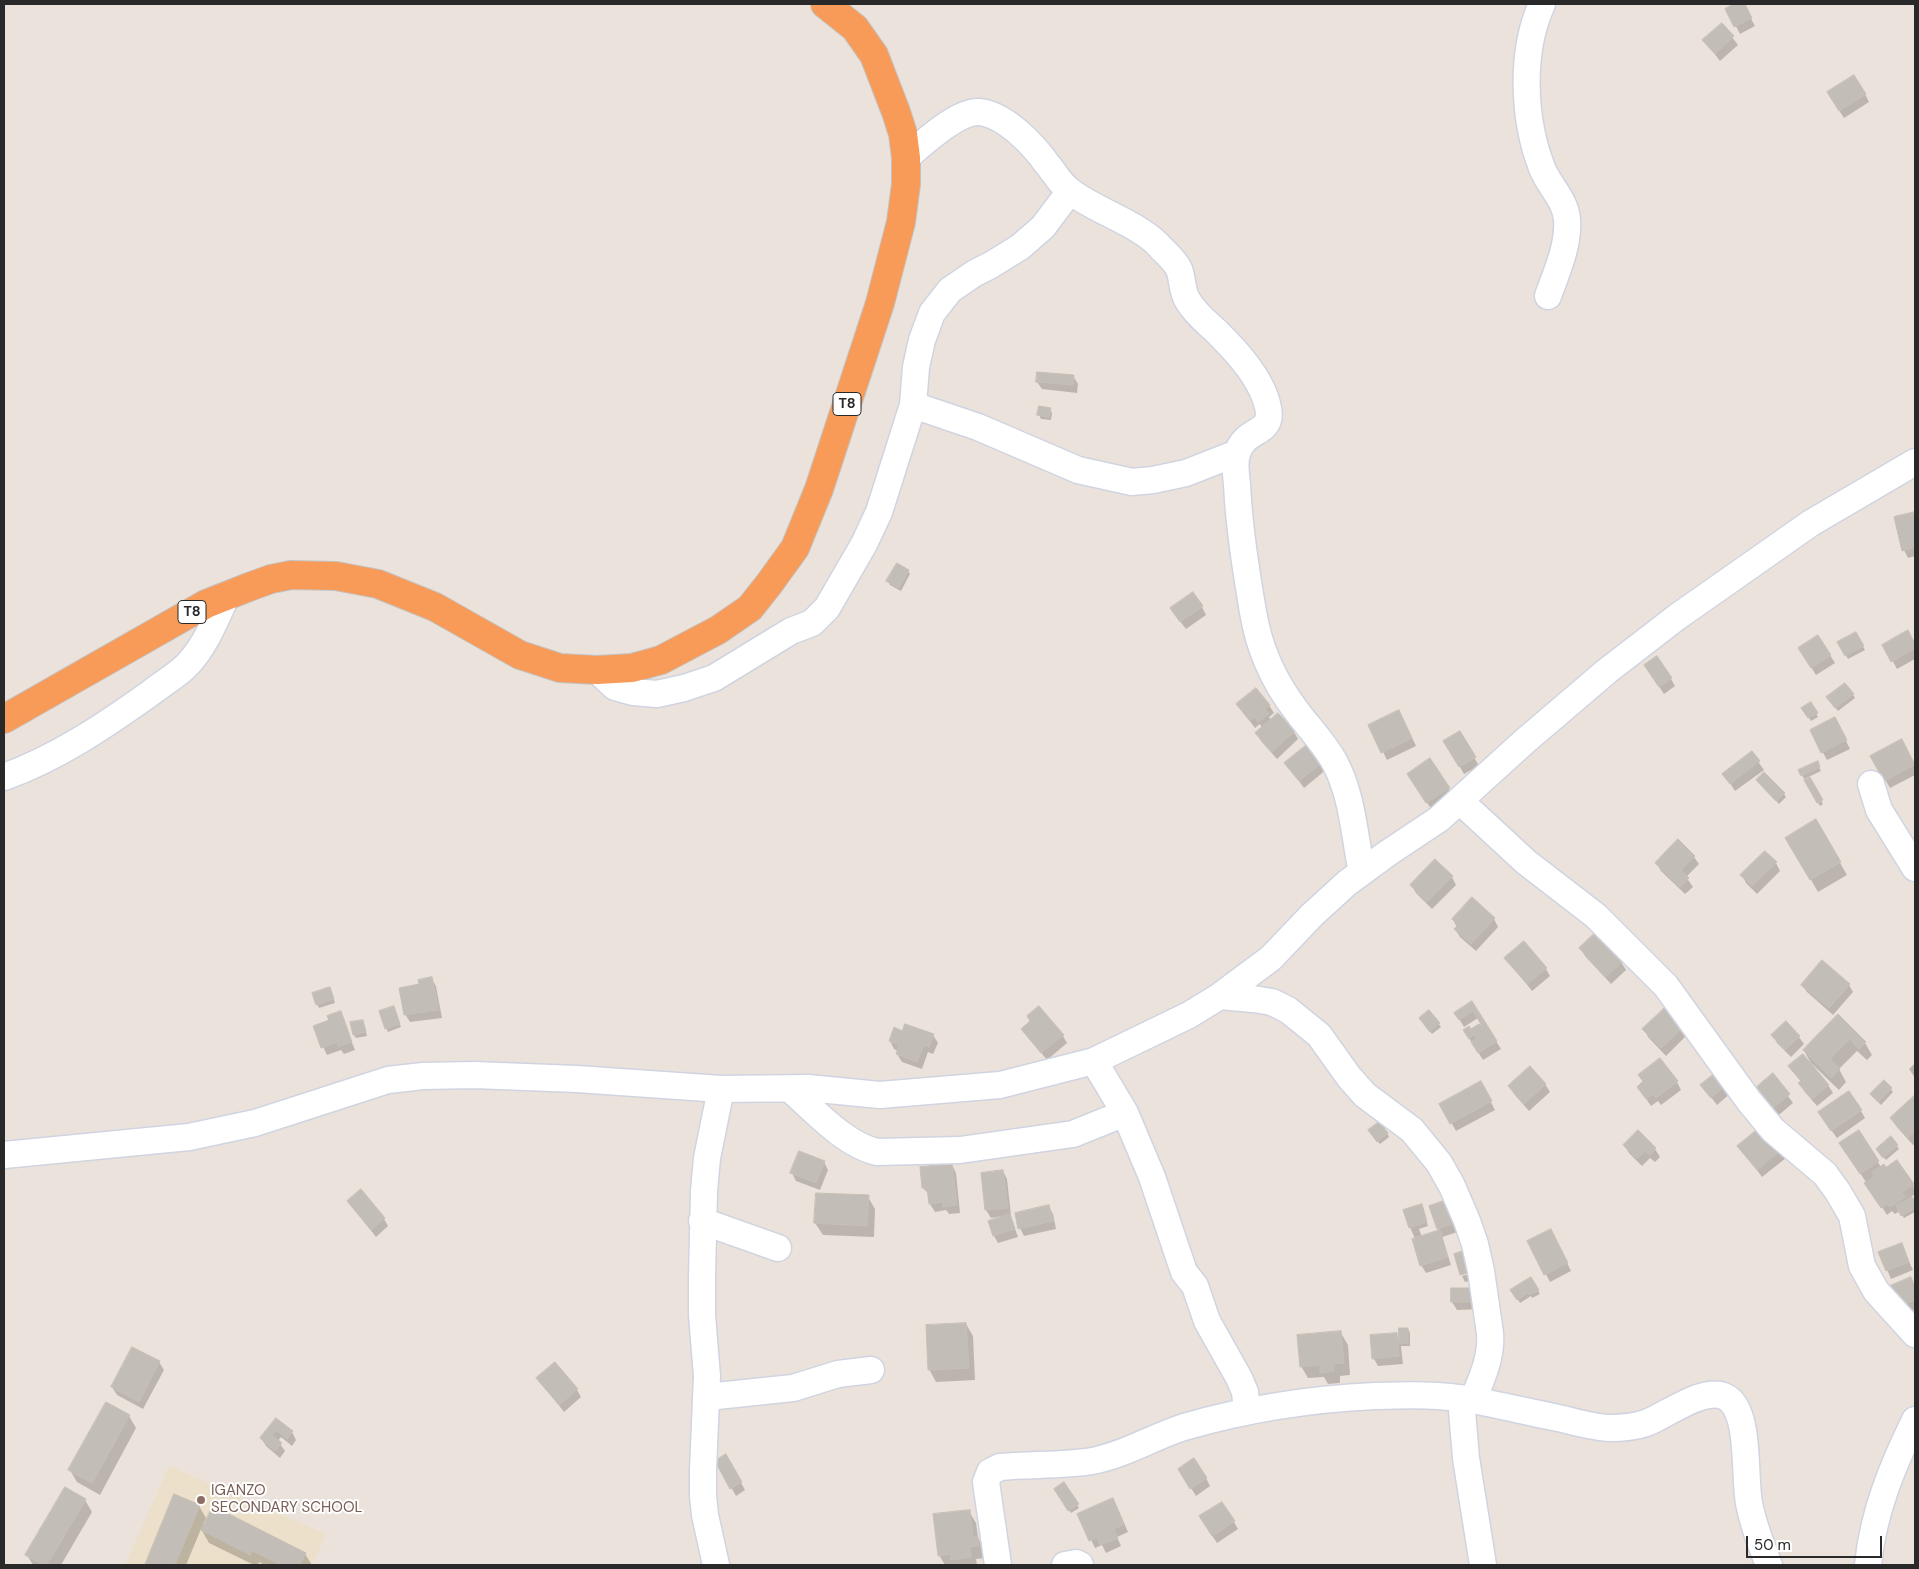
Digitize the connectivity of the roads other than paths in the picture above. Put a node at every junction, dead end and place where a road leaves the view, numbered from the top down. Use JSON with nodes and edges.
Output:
{"nodes":[{"id":1,"x":826,"y":4,"type":"edge"},
{"id":2,"x":1542,"y":4,"type":"edge"},
{"id":3,"x":906,"y":158,"type":"junction"},
{"id":4,"x":1070,"y":192,"type":"junction"},
{"id":5,"x":1548,"y":296,"type":"dead end"},
{"id":6,"x":913,"y":405,"type":"junction"},
{"id":7,"x":1237,"y":453,"type":"junction"},
{"id":8,"x":1915,"y":462,"type":"edge"},
{"id":9,"x":227,"y":595,"type":"junction"},
{"id":10,"x":597,"y":670,"type":"junction"},
{"id":11,"x":4,"y":720,"type":"edge"},
{"id":12,"x":4,"y":777,"type":"edge"},
{"id":13,"x":1871,"y":784,"type":"dead end"},
{"id":14,"x":1460,"y":801,"type":"junction"},
{"id":15,"x":1915,"y":868,"type":"edge"},
{"id":16,"x":1362,"y":872,"type":"junction"},
{"id":17,"x":1220,"y":996,"type":"junction"},
{"id":18,"x":1094,"y":1061,"type":"junction"},
{"id":19,"x":721,"y":1089,"type":"junction"},
{"id":20,"x":790,"y":1089,"type":"junction"},
{"id":21,"x":1126,"y":1113,"type":"junction"},
{"id":22,"x":4,"y":1156,"type":"edge"},
{"id":23,"x":702,"y":1222,"type":"junction"},
{"id":24,"x":778,"y":1248,"type":"dead end"},
{"id":25,"x":1915,"y":1334,"type":"edge"},
{"id":26,"x":870,"y":1370,"type":"dead end"},
{"id":27,"x":707,"y":1397,"type":"junction"},
{"id":28,"x":1467,"y":1399,"type":"junction"},
{"id":29,"x":1247,"y":1411,"type":"junction"},
{"id":30,"x":1915,"y":1420,"type":"edge"},
{"id":31,"x":716,"y":1565,"type":"edge"},
{"id":32,"x":998,"y":1565,"type":"edge"},
{"id":33,"x":1064,"y":1565,"type":"edge"},
{"id":34,"x":1080,"y":1565,"type":"edge"},
{"id":35,"x":1483,"y":1565,"type":"edge"},
{"id":36,"x":1769,"y":1565,"type":"edge"},
{"id":37,"x":1868,"y":1565,"type":"edge"}],
"edges":[{"from":1,"to":3,"type":"highway","number":"T8"},
{"from":2,"to":5,"type":"street"},
{"from":3,"to":4,"type":"street"},
{"from":3,"to":10,"type":"highway","number":"T8"},
{"from":4,"to":6,"type":"street"},
{"from":4,"to":7,"type":"street"},
{"from":6,"to":7,"type":"street"},
{"from":6,"to":10,"type":"street"},
{"from":7,"to":16,"type":"street"},
{"from":8,"to":14,"type":"street"},
{"from":9,"to":10,"type":"highway","number":"T8"},
{"from":9,"to":11,"type":"highway","number":"T8"},
{"from":9,"to":12,"type":"street"},
{"from":13,"to":15,"type":"street"},
{"from":14,"to":16,"type":"street"},
{"from":14,"to":25,"type":"street"},
{"from":16,"to":17,"type":"street"},
{"from":17,"to":18,"type":"street"},
{"from":17,"to":28,"type":"street"},
{"from":18,"to":20,"type":"street"},
{"from":18,"to":21,"type":"street"},
{"from":19,"to":20,"type":"street"},
{"from":19,"to":22,"type":"street"},
{"from":19,"to":23,"type":"street"},
{"from":20,"to":21,"type":"street"},
{"from":21,"to":29,"type":"street"},
{"from":23,"to":24,"type":"street"},
{"from":23,"to":27,"type":"street"},
{"from":26,"to":27,"type":"street"},
{"from":27,"to":31,"type":"street"},
{"from":28,"to":29,"type":"street"},
{"from":28,"to":35,"type":"street"},
{"from":28,"to":36,"type":"street"},
{"from":29,"to":32,"type":"street"},
{"from":30,"to":37,"type":"street"},
{"from":33,"to":34,"type":"street"}]}
